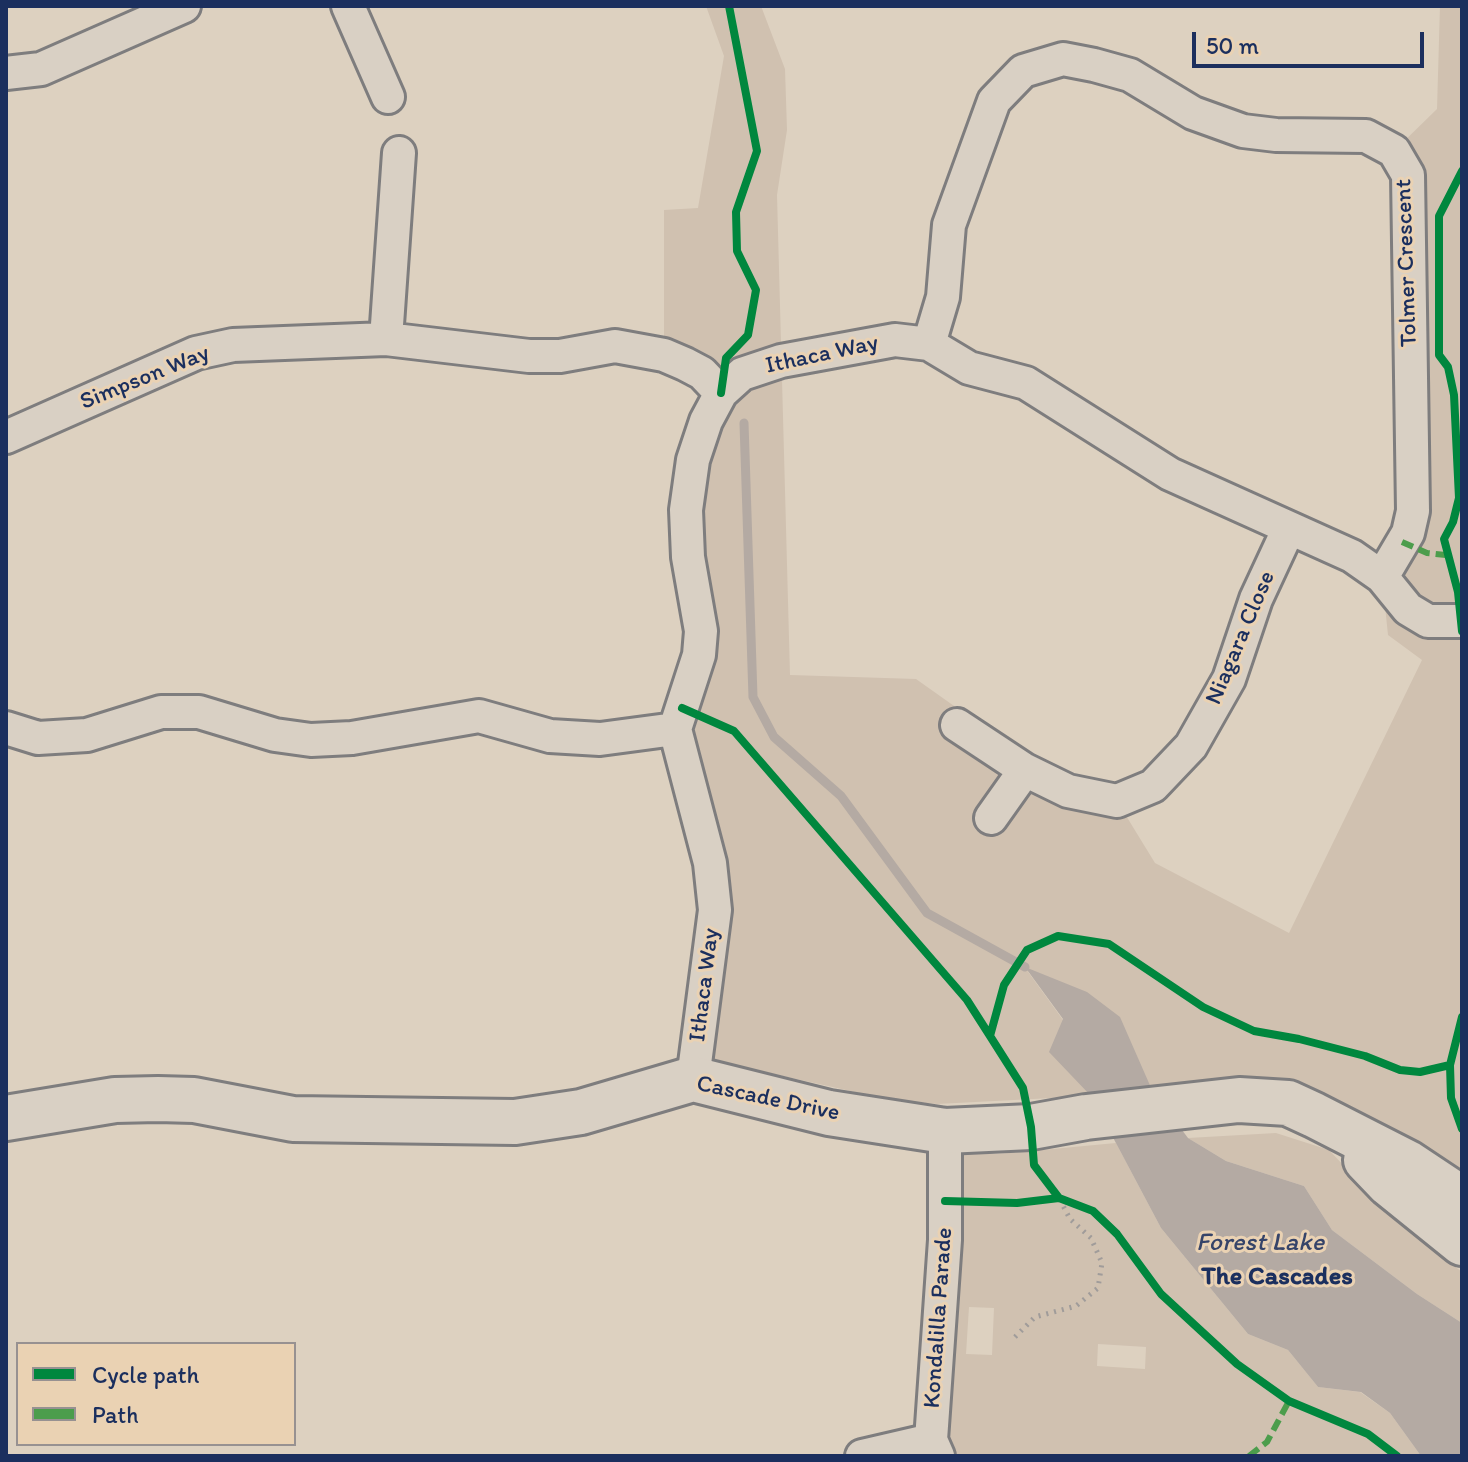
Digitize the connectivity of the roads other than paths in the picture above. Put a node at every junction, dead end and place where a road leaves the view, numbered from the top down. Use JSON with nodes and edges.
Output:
{"nodes":[{"id":1,"x":184,"y":6,"type":"edge"},
{"id":2,"x":348,"y":6,"type":"edge"},
{"id":3,"x":6,"y":73,"type":"edge"},
{"id":4,"x":388,"y":97,"type":"dead end"},
{"id":5,"x":399,"y":153,"type":"dead end"},
{"id":6,"x":386,"y":339,"type":"junction"},
{"id":7,"x":929,"y":344,"type":"junction"},
{"id":8,"x":721,"y":393,"type":"junction"},
{"id":9,"x":6,"y":437,"type":"edge"},
{"id":10,"x":1289,"y":528,"type":"junction"},
{"id":11,"x":1382,"y":577,"type":"junction"},
{"id":12,"x":1462,"y":621,"type":"edge"},
{"id":13,"x":957,"y":725,"type":"dead end"},
{"id":14,"x":6,"y":728,"type":"edge"},
{"id":15,"x":675,"y":729,"type":"junction"},
{"id":16,"x":1025,"y":770,"type":"junction"},
{"id":17,"x":991,"y":818,"type":"dead end"},
{"id":18,"x":693,"y":1079,"type":"junction"},
{"id":19,"x":6,"y":1118,"type":"edge"},
{"id":20,"x":945,"y":1131,"type":"junction"},
{"id":21,"x":1460,"y":1226,"type":"edge"},
{"id":22,"x":934,"y":1448,"type":"edge"},
{"id":23,"x":862,"y":1456,"type":"edge"}],
"edges":[{"from":1,"to":3,"type":"street"},
{"from":2,"to":4,"type":"street"},
{"from":5,"to":6,"type":"street"},
{"from":6,"to":8,"type":"street","name":"Simpson Way"},
{"from":6,"to":9,"type":"street","name":"Simpson Way"},
{"from":7,"to":8,"type":"street","name":"Ithaca Way"},
{"from":7,"to":10,"type":"street","name":"Ithaca Way"},
{"from":7,"to":11,"type":"street","name":"Tolmer Crescent"},
{"from":8,"to":15,"type":"street","name":"Ithaca Way"},
{"from":10,"to":11,"type":"street","name":"Ithaca Way"},
{"from":10,"to":16,"type":"street","name":"Niagara Close"},
{"from":11,"to":12,"type":"street","name":"Ithaca Way"},
{"from":13,"to":16,"type":"street","name":"Niagara Close"},
{"from":14,"to":15,"type":"street"},
{"from":15,"to":18,"type":"street","name":"Ithaca Way"},
{"from":16,"to":17,"type":"street"},
{"from":18,"to":19,"type":"street","name":"Cascade Drive"},
{"from":18,"to":20,"type":"street","name":"Cascade Drive"},
{"from":20,"to":21,"type":"street","name":"Cascade Drive"},
{"from":20,"to":22,"type":"street","name":"Kondalilla Parade"},
{"from":22,"to":23,"type":"street"}]}
